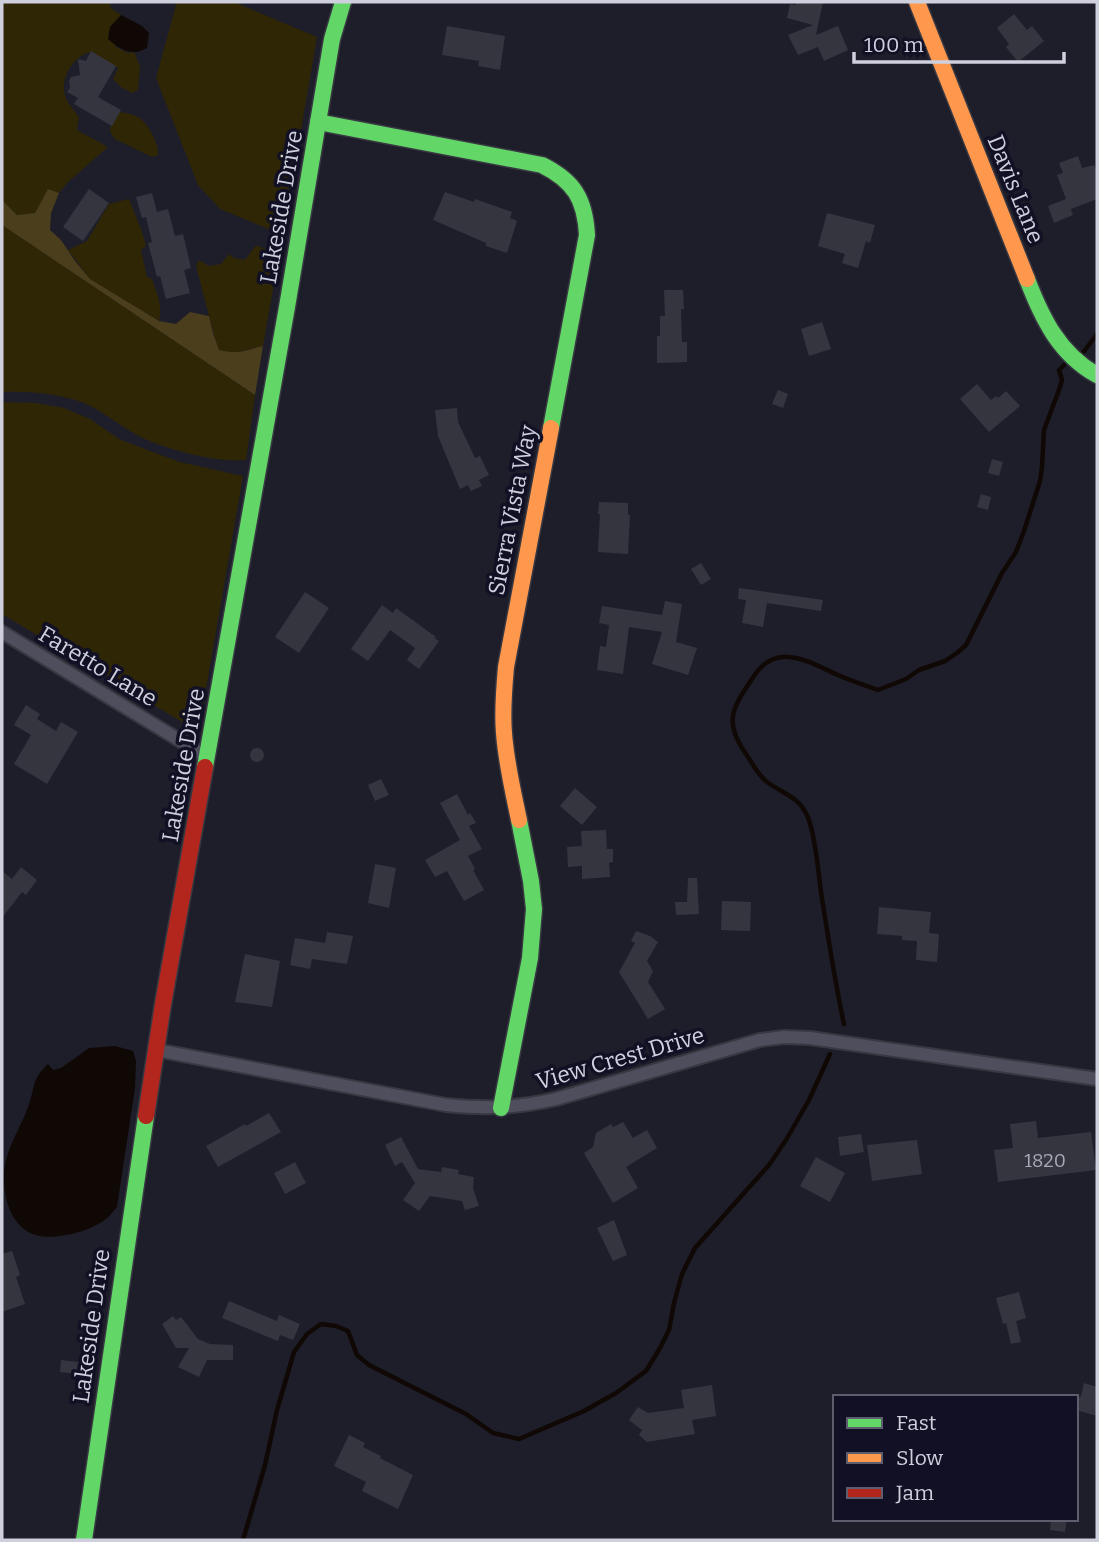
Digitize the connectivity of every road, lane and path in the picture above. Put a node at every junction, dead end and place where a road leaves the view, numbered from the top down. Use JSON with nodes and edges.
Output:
{"nodes":[{"id":1,"x":343,"y":2,"type":"edge"},
{"id":2,"x":916,"y":2,"type":"edge"},
{"id":3,"x":318,"y":122,"type":"junction"},
{"id":4,"x":1097,"y":375,"type":"edge"},
{"id":5,"x":2,"y":632,"type":"edge"},
{"id":6,"x":207,"y":757,"type":"junction"},
{"id":7,"x":156,"y":1050,"type":"junction"},
{"id":8,"x":1097,"y":1079,"type":"edge"},
{"id":9,"x":501,"y":1108,"type":"junction"},
{"id":10,"x":84,"y":1540,"type":"edge"}],
"edges":[{"from":1,"to":3,"type":"street","name":"Lakeside Drive"},
{"from":2,"to":4,"type":"street","name":"Davis Lane"},
{"from":3,"to":6,"type":"street","name":"Lakeside Drive"},
{"from":3,"to":9,"type":"street","name":"Sierra Vista Way"},
{"from":5,"to":6,"type":"street","name":"Faretto Lane"},
{"from":6,"to":7,"type":"street","name":"Lakeside Drive"},
{"from":7,"to":9,"type":"street","name":"View Crest Drive"},
{"from":7,"to":10,"type":"street","name":"Lakeside Drive"},
{"from":8,"to":9,"type":"street","name":"View Crest Drive"}]}
